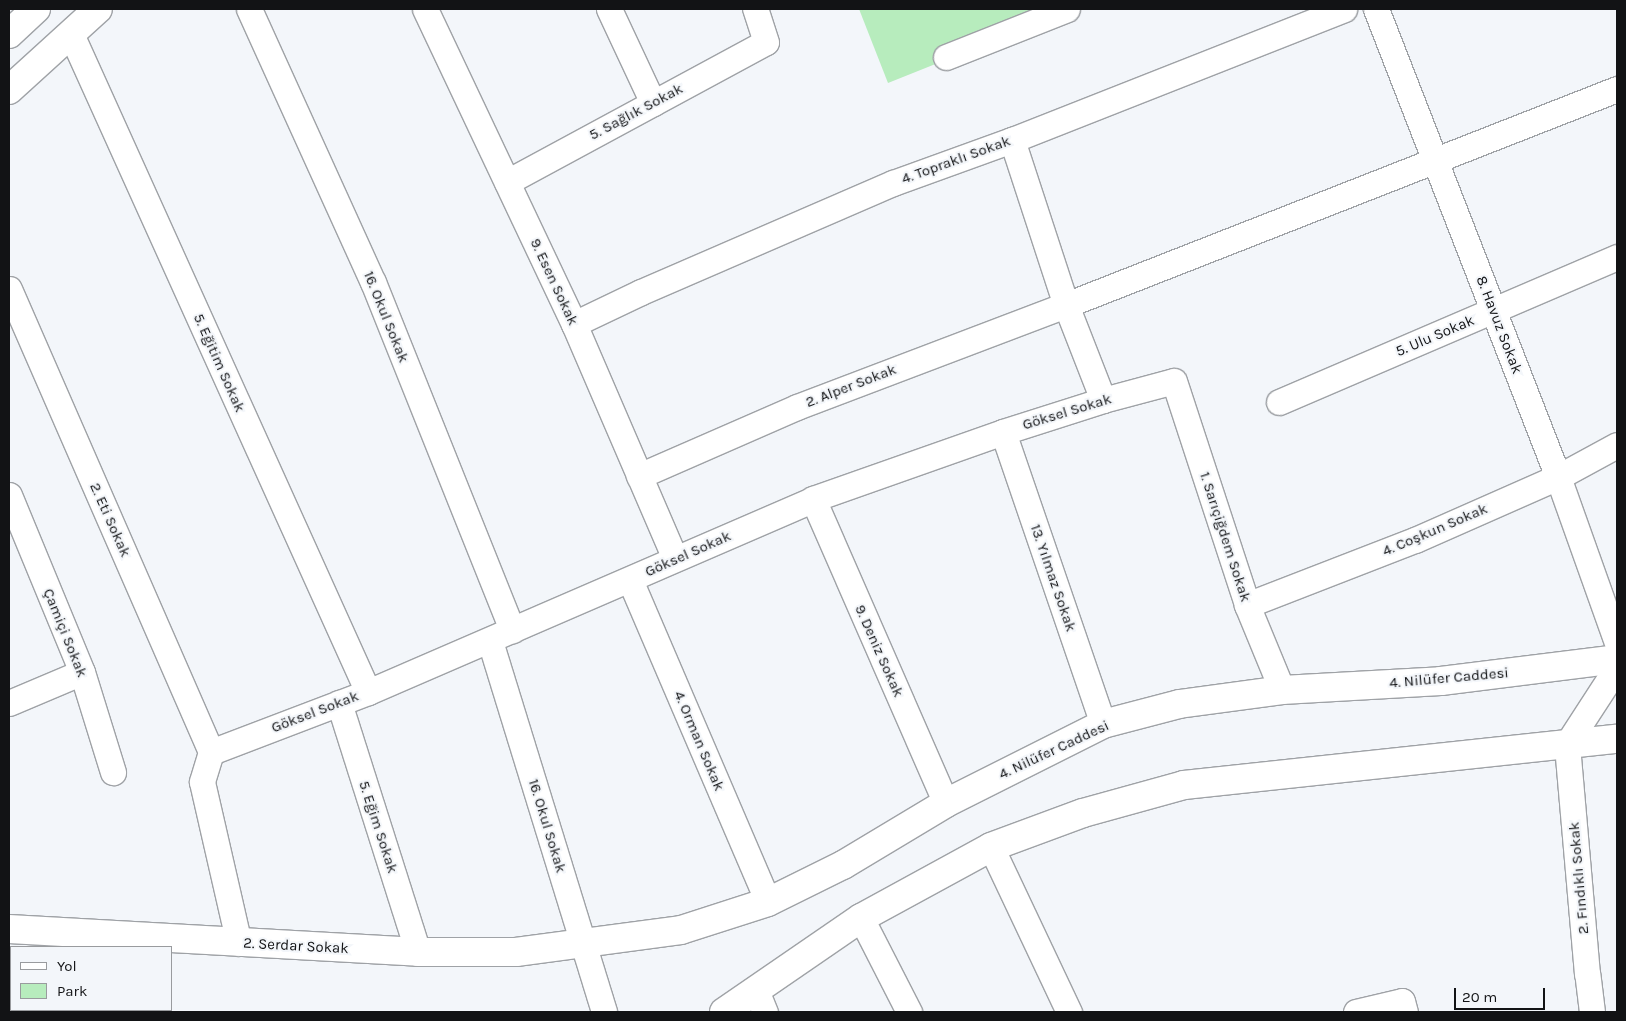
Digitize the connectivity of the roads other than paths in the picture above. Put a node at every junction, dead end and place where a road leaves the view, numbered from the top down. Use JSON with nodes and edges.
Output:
{"nodes":[{"id":1,"x":36,"y":9,"type":"edge"},
{"id":2,"x":98,"y":9,"type":"edge"},
{"id":3,"x":249,"y":9,"type":"edge"},
{"id":4,"x":425,"y":9,"type":"edge"},
{"id":5,"x":609,"y":9,"type":"edge"},
{"id":6,"x":755,"y":9,"type":"edge"},
{"id":7,"x":1067,"y":9,"type":"edge"},
{"id":8,"x":1344,"y":9,"type":"edge"},
{"id":9,"x":1376,"y":9,"type":"edge"},
{"id":10,"x":9,"y":34,"type":"edge"},
{"id":11,"x":71,"y":34,"type":"junction"},
{"id":12,"x":946,"y":57,"type":"dead end"},
{"id":13,"x":1617,"y":89,"type":"edge"},
{"id":14,"x":9,"y":90,"type":"edge"},
{"id":15,"x":653,"y":102,"type":"junction"},
{"id":16,"x":1012,"y":140,"type":"junction"},
{"id":17,"x":1435,"y":161,"type":"junction"},
{"id":18,"x":507,"y":182,"type":"junction"},
{"id":19,"x":1617,"y":257,"type":"edge"},
{"id":20,"x":9,"y":289,"type":"edge"},
{"id":21,"x":1066,"y":305,"type":"junction"},
{"id":22,"x":1494,"y":311,"type":"junction"},
{"id":23,"x":574,"y":324,"type":"junction"},
{"id":24,"x":1174,"y":381,"type":"joint"},
{"id":25,"x":1103,"y":400,"type":"junction"},
{"id":26,"x":1280,"y":402,"type":"dead end"},
{"id":27,"x":1003,"y":432,"type":"junction"},
{"id":28,"x":1617,"y":446,"type":"edge"},
{"id":29,"x":639,"y":476,"type":"junction"},
{"id":30,"x":1558,"y":477,"type":"junction"},
{"id":31,"x":9,"y":496,"type":"edge"},
{"id":32,"x":813,"y":499,"type":"junction"},
{"id":33,"x":675,"y":558,"type":"junction"},
{"id":34,"x":630,"y":580,"type":"junction"},
{"id":35,"x":1247,"y":605,"type":"junction"},
{"id":36,"x":512,"y":630,"type":"junction"},
{"id":37,"x":490,"y":640,"type":"junction"},
{"id":38,"x":1617,"y":643,"type":"edge"},
{"id":39,"x":1617,"y":659,"type":"edge"},
{"id":40,"x":1617,"y":667,"type":"edge"},
{"id":41,"x":82,"y":672,"type":"junction"},
{"id":42,"x":1282,"y":690,"type":"junction"},
{"id":43,"x":368,"y":692,"type":"junction"},
{"id":44,"x":9,"y":703,"type":"edge"},
{"id":45,"x":339,"y":703,"type":"junction"},
{"id":46,"x":1103,"y":724,"type":"junction"},
{"id":47,"x":1617,"y":738,"type":"edge"},
{"id":48,"x":1568,"y":744,"type":"junction"},
{"id":49,"x":211,"y":752,"type":"junction"},
{"id":50,"x":113,"y":772,"type":"dead end"},
{"id":51,"x":946,"y":803,"type":"junction"},
{"id":52,"x":992,"y":847,"type":"junction"},
{"id":53,"x":768,"y":902,"type":"junction"},
{"id":54,"x":861,"y":918,"type":"junction"},
{"id":55,"x":9,"y":929,"type":"edge"},
{"id":56,"x":239,"y":943,"type":"junction"},
{"id":57,"x":584,"y":943,"type":"junction"},
{"id":58,"x":418,"y":952,"type":"junction"},
{"id":59,"x":761,"y":1001,"type":"edge"},
{"id":60,"x":1404,"y":1007,"type":"edge"},
{"id":61,"x":98,"y":1011,"type":"edge"},
{"id":62,"x":112,"y":1012,"type":"edge"},
{"id":63,"x":604,"y":1012,"type":"edge"},
{"id":64,"x":724,"y":1012,"type":"edge"},
{"id":65,"x":909,"y":1012,"type":"edge"},
{"id":66,"x":1069,"y":1012,"type":"edge"},
{"id":67,"x":1356,"y":1012,"type":"edge"},
{"id":68,"x":1592,"y":1012,"type":"edge"}],
"edges":[{"from":1,"to":10,"type":"main road"},
{"from":2,"to":11,"type":"main road"},
{"from":3,"to":36,"type":"street","name":"16. Okul Sokak"},
{"from":4,"to":18,"type":"street","name":"9. Esen Sokak"},
{"from":5,"to":15,"type":"street"},
{"from":6,"to":15,"type":"street","name":"5. Sağlık Sokak"},
{"from":7,"to":12,"type":"street"},
{"from":8,"to":16,"type":"street","name":"4. Topraklı Sokak"},
{"from":9,"to":17,"type":"street","name":"8. Havuz Sokak"},
{"from":11,"to":14,"type":"main road"},
{"from":11,"to":43,"type":"street","name":"5. Eğitim Sokak"},
{"from":13,"to":17,"type":"street","name":"2. Alper Sokak"},
{"from":15,"to":18,"type":"street","name":"5. Sağlık Sokak"},
{"from":16,"to":21,"type":"street"},
{"from":16,"to":23,"type":"street","name":"4. Topraklı Sokak"},
{"from":17,"to":21,"type":"street","name":"2. Alper Sokak"},
{"from":17,"to":22,"type":"street","name":"8. Havuz Sokak"},
{"from":18,"to":23,"type":"street","name":"9. Esen Sokak"},
{"from":19,"to":22,"type":"street","name":"5. Ulu Sokak"},
{"from":20,"to":49,"type":"street","name":"2. Eti Sokak"},
{"from":21,"to":25,"type":"street"},
{"from":21,"to":29,"type":"street","name":"2. Alper Sokak"},
{"from":22,"to":26,"type":"street","name":"5. Ulu Sokak"},
{"from":22,"to":30,"type":"street","name":"8. Havuz Sokak"},
{"from":23,"to":29,"type":"street","name":"9. Esen Sokak"},
{"from":24,"to":25,"type":"street","name":"Göksel Sokak"},
{"from":24,"to":35,"type":"street","name":"1. Sarıçiğdem Sokak"},
{"from":25,"to":27,"type":"street","name":"Göksel Sokak"},
{"from":27,"to":32,"type":"street","name":"Göksel Sokak"},
{"from":27,"to":46,"type":"street","name":"13. Yılmaz Sokak"},
{"from":28,"to":30,"type":"street","name":"4. Coşkun Sokak"},
{"from":29,"to":33,"type":"street","name":"9. Esen Sokak"},
{"from":30,"to":35,"type":"street","name":"4. Coşkun Sokak"},
{"from":30,"to":38,"type":"street","name":"8. Havuz Sokak"},
{"from":31,"to":41,"type":"street","name":"Çamiçi Sokak"},
{"from":32,"to":33,"type":"street","name":"Göksel Sokak"},
{"from":32,"to":51,"type":"street","name":"9. Deniz Sokak"},
{"from":33,"to":34,"type":"street","name":"Göksel Sokak"},
{"from":34,"to":36,"type":"street","name":"Göksel Sokak"},
{"from":34,"to":53,"type":"street","name":"4. Orman Sokak"},
{"from":35,"to":42,"type":"street","name":"1. Sarıçiğdem Sokak"},
{"from":36,"to":37,"type":"street","name":"Göksel Sokak"},
{"from":37,"to":43,"type":"street","name":"Göksel Sokak"},
{"from":37,"to":57,"type":"street","name":"16. Okul Sokak"},
{"from":39,"to":42,"type":"main road","name":"4. Nilüfer Caddesi"},
{"from":40,"to":48,"type":"street"},
{"from":41,"to":44,"type":"street"},
{"from":41,"to":50,"type":"street","name":"Çamiçi Sokak"},
{"from":42,"to":46,"type":"main road","name":"4. Nilüfer Caddesi"},
{"from":43,"to":45,"type":"street","name":"Göksel Sokak"},
{"from":45,"to":49,"type":"street","name":"Göksel Sokak"},
{"from":45,"to":58,"type":"street","name":"5. Eğim Sokak"},
{"from":46,"to":51,"type":"main road","name":"4. Nilüfer Caddesi"},
{"from":47,"to":48,"type":"main road"},
{"from":48,"to":52,"type":"main road"},
{"from":48,"to":68,"type":"street","name":"2. Fındıklı Sokak"},
{"from":49,"to":56,"type":"street"},
{"from":51,"to":53,"type":"main road","name":"4. Nilüfer Caddesi"},
{"from":52,"to":54,"type":"main road"},
{"from":52,"to":66,"type":"street"},
{"from":53,"to":57,"type":"main road","name":"4. Nilüfer Caddesi"},
{"from":54,"to":59,"type":"main road"},
{"from":54,"to":65,"type":"street"},
{"from":55,"to":56,"type":"main road","name":"2. Serdar Sokak"},
{"from":56,"to":58,"type":"main road","name":"2. Serdar Sokak"},
{"from":57,"to":58,"type":"main road","name":"2. Serdar Sokak"},
{"from":57,"to":63,"type":"street","name":"16. Okul Sokak"},
{"from":59,"to":64,"type":"main road"},
{"from":60,"to":67,"type":"street"},
{"from":61,"to":62,"type":"main road"}]}
